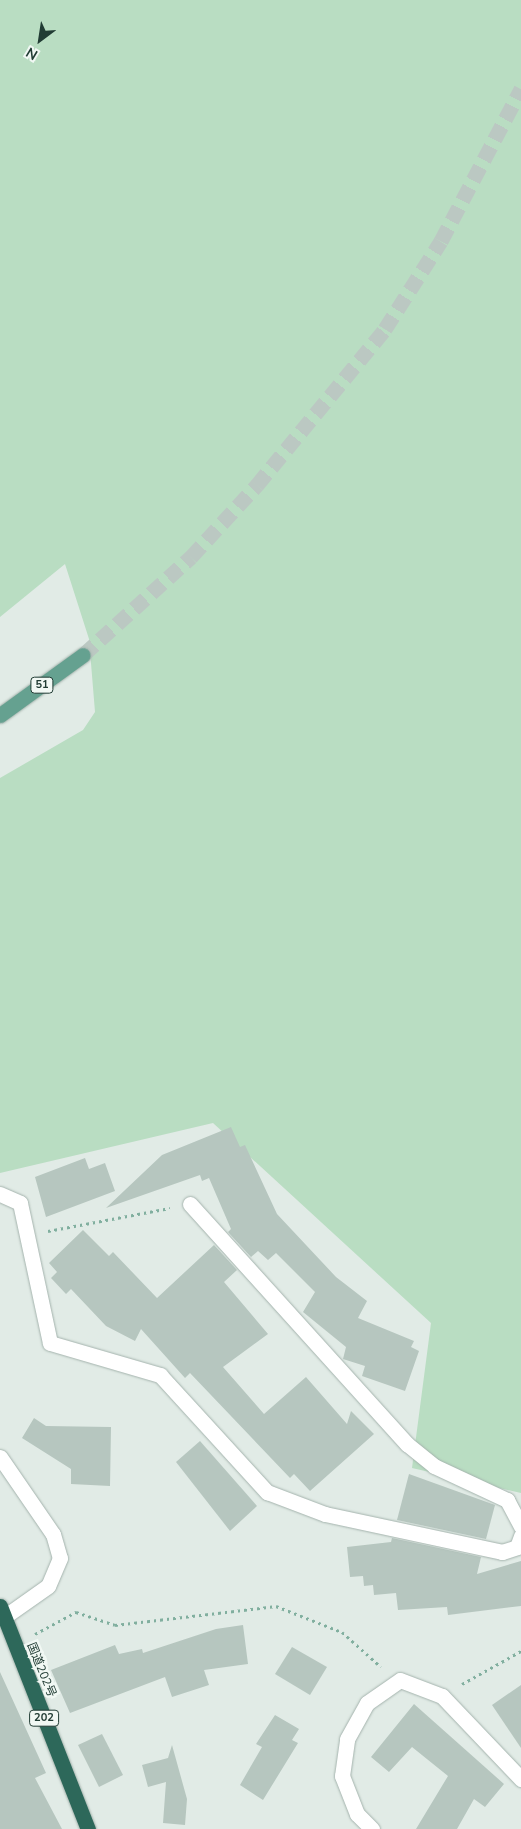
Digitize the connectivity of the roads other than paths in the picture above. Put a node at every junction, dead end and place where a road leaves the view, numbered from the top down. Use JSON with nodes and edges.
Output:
{"nodes":[{"id":1,"x":83,"y":655,"type":"tunnel mouth"},
{"id":2,"x":0,"y":715,"type":"edge"},
{"id":3,"x":0,"y":1194,"type":"edge"},
{"id":4,"x":190,"y":1204,"type":"road end"},
{"id":5,"x":0,"y":1458,"type":"edge"},
{"id":6,"x":521,"y":1526,"type":"edge"},
{"id":7,"x":521,"y":1536,"type":"edge"},
{"id":8,"x":2,"y":1611,"type":"edge"},
{"id":9,"x":521,"y":1779,"type":"edge"},
{"id":10,"x":88,"y":1829,"type":"edge"},
{"id":11,"x":372,"y":1829,"type":"edge"}],
"edges":[{"from":1,"to":2,"type":"main road","number":"51"},
{"from":3,"to":7,"type":"street"},
{"from":4,"to":6,"type":"street"},
{"from":5,"to":8,"type":"street"},
{"from":8,"to":10,"type":"highway","name":"国道202号","number":"202"},
{"from":9,"to":11,"type":"street"}]}
